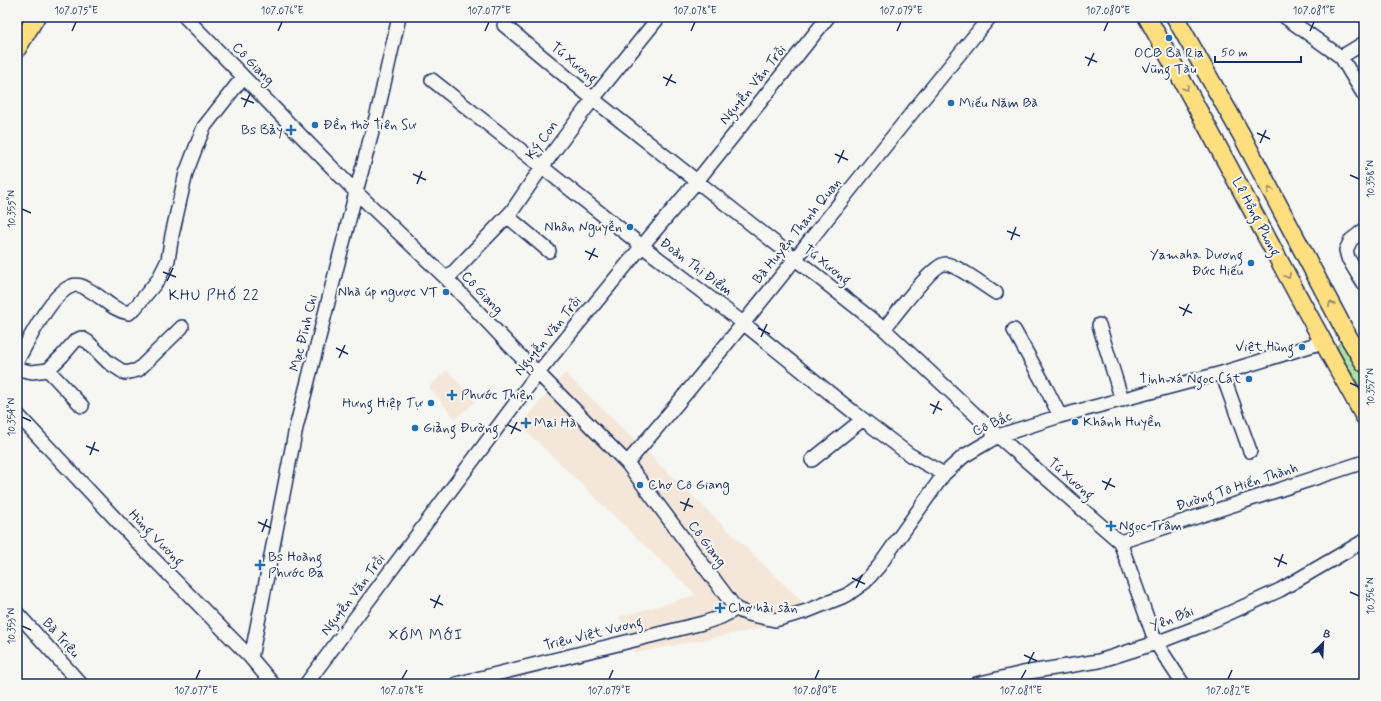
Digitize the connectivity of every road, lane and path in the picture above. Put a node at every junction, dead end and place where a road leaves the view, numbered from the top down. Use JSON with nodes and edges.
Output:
{"nodes":[{"id":1,"x":36,"y":17,"type":"edge"},
{"id":2,"x":185,"y":17,"type":"edge"},
{"id":3,"x":399,"y":17,"type":"edge"},
{"id":4,"x":660,"y":17,"type":"edge"},
{"id":5,"x":828,"y":17,"type":"edge"},
{"id":6,"x":990,"y":17,"type":"edge"},
{"id":7,"x":1147,"y":17,"type":"edge"},
{"id":8,"x":1175,"y":17,"type":"edge"},
{"id":9,"x":1285,"y":17,"type":"edge"},
{"id":10,"x":504,"y":25,"type":"dead end"},
{"id":11,"x":1364,"y":43,"type":"edge"},
{"id":12,"x":17,"y":49,"type":"edge"},
{"id":13,"x":1341,"y":57,"type":"junction"},
{"id":14,"x":243,"y":77,"type":"junction"},
{"id":15,"x":432,"y":80,"type":"dead end"},
{"id":16,"x":1364,"y":95,"type":"edge"},
{"id":17,"x":593,"y":99,"type":"junction"},
{"id":18,"x":542,"y":167,"type":"junction"},
{"id":19,"x":697,"y":181,"type":"junction"},
{"id":20,"x":356,"y":192,"type":"junction"},
{"id":21,"x":507,"y":216,"type":"junction"},
{"id":22,"x":1364,"y":230,"type":"edge"},
{"id":23,"x":642,"y":246,"type":"junction"},
{"id":24,"x":549,"y":251,"type":"dead end"},
{"id":25,"x":795,"y":260,"type":"junction"},
{"id":26,"x":447,"y":279,"type":"junction"},
{"id":27,"x":1364,"y":285,"type":"edge"},
{"id":28,"x":996,"y":294,"type":"dead end"},
{"id":29,"x":743,"y":323,"type":"junction"},
{"id":30,"x":1099,"y":326,"type":"dead end"},
{"id":31,"x":182,"y":327,"type":"dead end"},
{"id":32,"x":884,"y":329,"type":"junction"},
{"id":33,"x":1014,"y":330,"type":"dead end"},
{"id":34,"x":1345,"y":331,"type":"junction"},
{"id":35,"x":1323,"y":342,"type":"junction"},
{"id":36,"x":17,"y":361,"type":"edge"},
{"id":37,"x":1364,"y":363,"type":"edge"},
{"id":38,"x":17,"y":368,"type":"edge"},
{"id":39,"x":48,"y":370,"type":"junction"},
{"id":40,"x":538,"y":373,"type":"junction"},
{"id":41,"x":1222,"y":373,"type":"junction"},
{"id":42,"x":1122,"y":400,"type":"junction"},
{"id":43,"x":82,"y":406,"type":"dead end"},
{"id":44,"x":17,"y":414,"type":"edge"},
{"id":45,"x":1060,"y":416,"type":"junction"},
{"id":46,"x":1364,"y":416,"type":"edge"},
{"id":47,"x":862,"y":420,"type":"junction"},
{"id":48,"x":998,"y":436,"type":"junction"},
{"id":49,"x":1250,"y":451,"type":"dead end"},
{"id":50,"x":812,"y":460,"type":"dead end"},
{"id":51,"x":627,"y":462,"type":"junction"},
{"id":52,"x":1364,"y":462,"type":"edge"},
{"id":53,"x":944,"y":474,"type":"junction"},
{"id":54,"x":1364,"y":541,"type":"edge"},
{"id":55,"x":1120,"y":542,"type":"junction"},
{"id":56,"x":736,"y":609,"type":"junction"},
{"id":57,"x":17,"y":613,"type":"edge"},
{"id":58,"x":1156,"y":643,"type":"junction"},
{"id":59,"x":251,"y":658,"type":"junction"},
{"id":60,"x":81,"y":684,"type":"edge"},
{"id":61,"x":273,"y":684,"type":"edge"},
{"id":62,"x":306,"y":684,"type":"edge"},
{"id":63,"x":456,"y":684,"type":"edge"},
{"id":64,"x":976,"y":684,"type":"edge"},
{"id":65,"x":1183,"y":684,"type":"edge"}],
"edges":[{"from":1,"to":12,"type":"main road"},
{"from":2,"to":14,"type":"street","name":"Cô Giang"},
{"from":3,"to":20,"type":"street","name":"Mạc Đĩnh Chi"},
{"from":4,"to":17,"type":"street","name":"Ký Con"},
{"from":5,"to":19,"type":"street","name":"Nguyễn Văn Trỗi"},
{"from":6,"to":25,"type":"street","name":"Bà Huyện Thanh Quan"},
{"from":7,"to":35,"type":"main road","name":"Lê Hồng Phong","one_way":true},
{"from":34,"to":8,"type":"main road","name":"Lê Hồng Phong","one_way":true},
{"from":9,"to":13,"type":"street"},
{"from":10,"to":17,"type":"street","name":"Tú Xương"},
{"from":11,"to":13,"type":"street"},
{"from":13,"to":16,"type":"street"},
{"from":14,"to":20,"type":"street","name":"Cô Giang"},
{"from":14,"to":36,"type":"street"},
{"from":15,"to":18,"type":"street","name":"Đoàn Thị Điểm"},
{"from":17,"to":18,"type":"street","name":"Ký Con"},
{"from":17,"to":19,"type":"street","name":"Tú Xương"},
{"from":18,"to":21,"type":"street","name":"Ký Con"},
{"from":18,"to":23,"type":"street","name":"Đoàn Thị Điểm"},
{"from":19,"to":23,"type":"street","name":"Nguyễn Văn Trỗi"},
{"from":19,"to":25,"type":"street","name":"Tú Xương"},
{"from":20,"to":26,"type":"street","name":"Cô Giang"},
{"from":20,"to":59,"type":"street","name":"Mạc Đĩnh Chi"},
{"from":21,"to":24,"type":"street"},
{"from":21,"to":26,"type":"street","name":"Ký Con"},
{"from":22,"to":27,"type":"street"},
{"from":23,"to":29,"type":"street","name":"Đoàn Thị Điểm"},
{"from":23,"to":40,"type":"street","name":"Nguyễn Văn Trỗi"},
{"from":25,"to":29,"type":"street","name":"Bà Huyện Thanh Quan"},
{"from":25,"to":32,"type":"street","name":"Tú Xương"},
{"from":26,"to":40,"type":"street","name":"Cô Giang"},
{"from":28,"to":32,"type":"street"},
{"from":29,"to":47,"type":"street","name":"Đoàn Thị Điểm"},
{"from":29,"to":51,"type":"street","name":"Bà Huyện Thanh Quan"},
{"from":30,"to":42,"type":"street"},
{"from":31,"to":39,"type":"street"},
{"from":32,"to":48,"type":"street","name":"Tú Xương"},
{"from":33,"to":45,"type":"street"},
{"from":34,"to":35,"type":"main road"},
{"from":34,"to":37,"type":"main road","name":"Lê Hồng Phong"},
{"from":35,"to":41,"type":"street","name":"Cô Bắc"},
{"from":35,"to":46,"type":"main road","name":"Lê Hồng Phong"},
{"from":38,"to":39,"type":"street"},
{"from":39,"to":43,"type":"street"},
{"from":40,"to":51,"type":"street","name":"Cô Giang"},
{"from":40,"to":62,"type":"street","name":"Nguyễn Văn Trỗi"},
{"from":41,"to":42,"type":"street","name":"Cô Bắc"},
{"from":41,"to":49,"type":"street"},
{"from":42,"to":45,"type":"street","name":"Cô Bắc"},
{"from":44,"to":59,"type":"street","name":"Hùng Vương"},
{"from":45,"to":48,"type":"street","name":"Cô Bắc"},
{"from":47,"to":50,"type":"street"},
{"from":47,"to":53,"type":"street","name":"Đoàn Thị Điểm"},
{"from":48,"to":53,"type":"street","name":"Cô Bắc"},
{"from":48,"to":55,"type":"street","name":"Tú Xương"},
{"from":51,"to":56,"type":"street","name":"Cô Giang"},
{"from":52,"to":55,"type":"street","name":"Đường Tô Hiến Thành"},
{"from":53,"to":56,"type":"street","name":"Cô Bắc"},
{"from":54,"to":58,"type":"street","name":"Yên Bái"},
{"from":55,"to":58,"type":"street"},
{"from":56,"to":63,"type":"street","name":"Triệu Việt Vương"},
{"from":57,"to":60,"type":"street","name":"Bà Triệu"},
{"from":58,"to":64,"type":"street","name":"Yên Bái"},
{"from":58,"to":65,"type":"street"},
{"from":59,"to":61,"type":"street","name":"Hùng Vương"}]}
